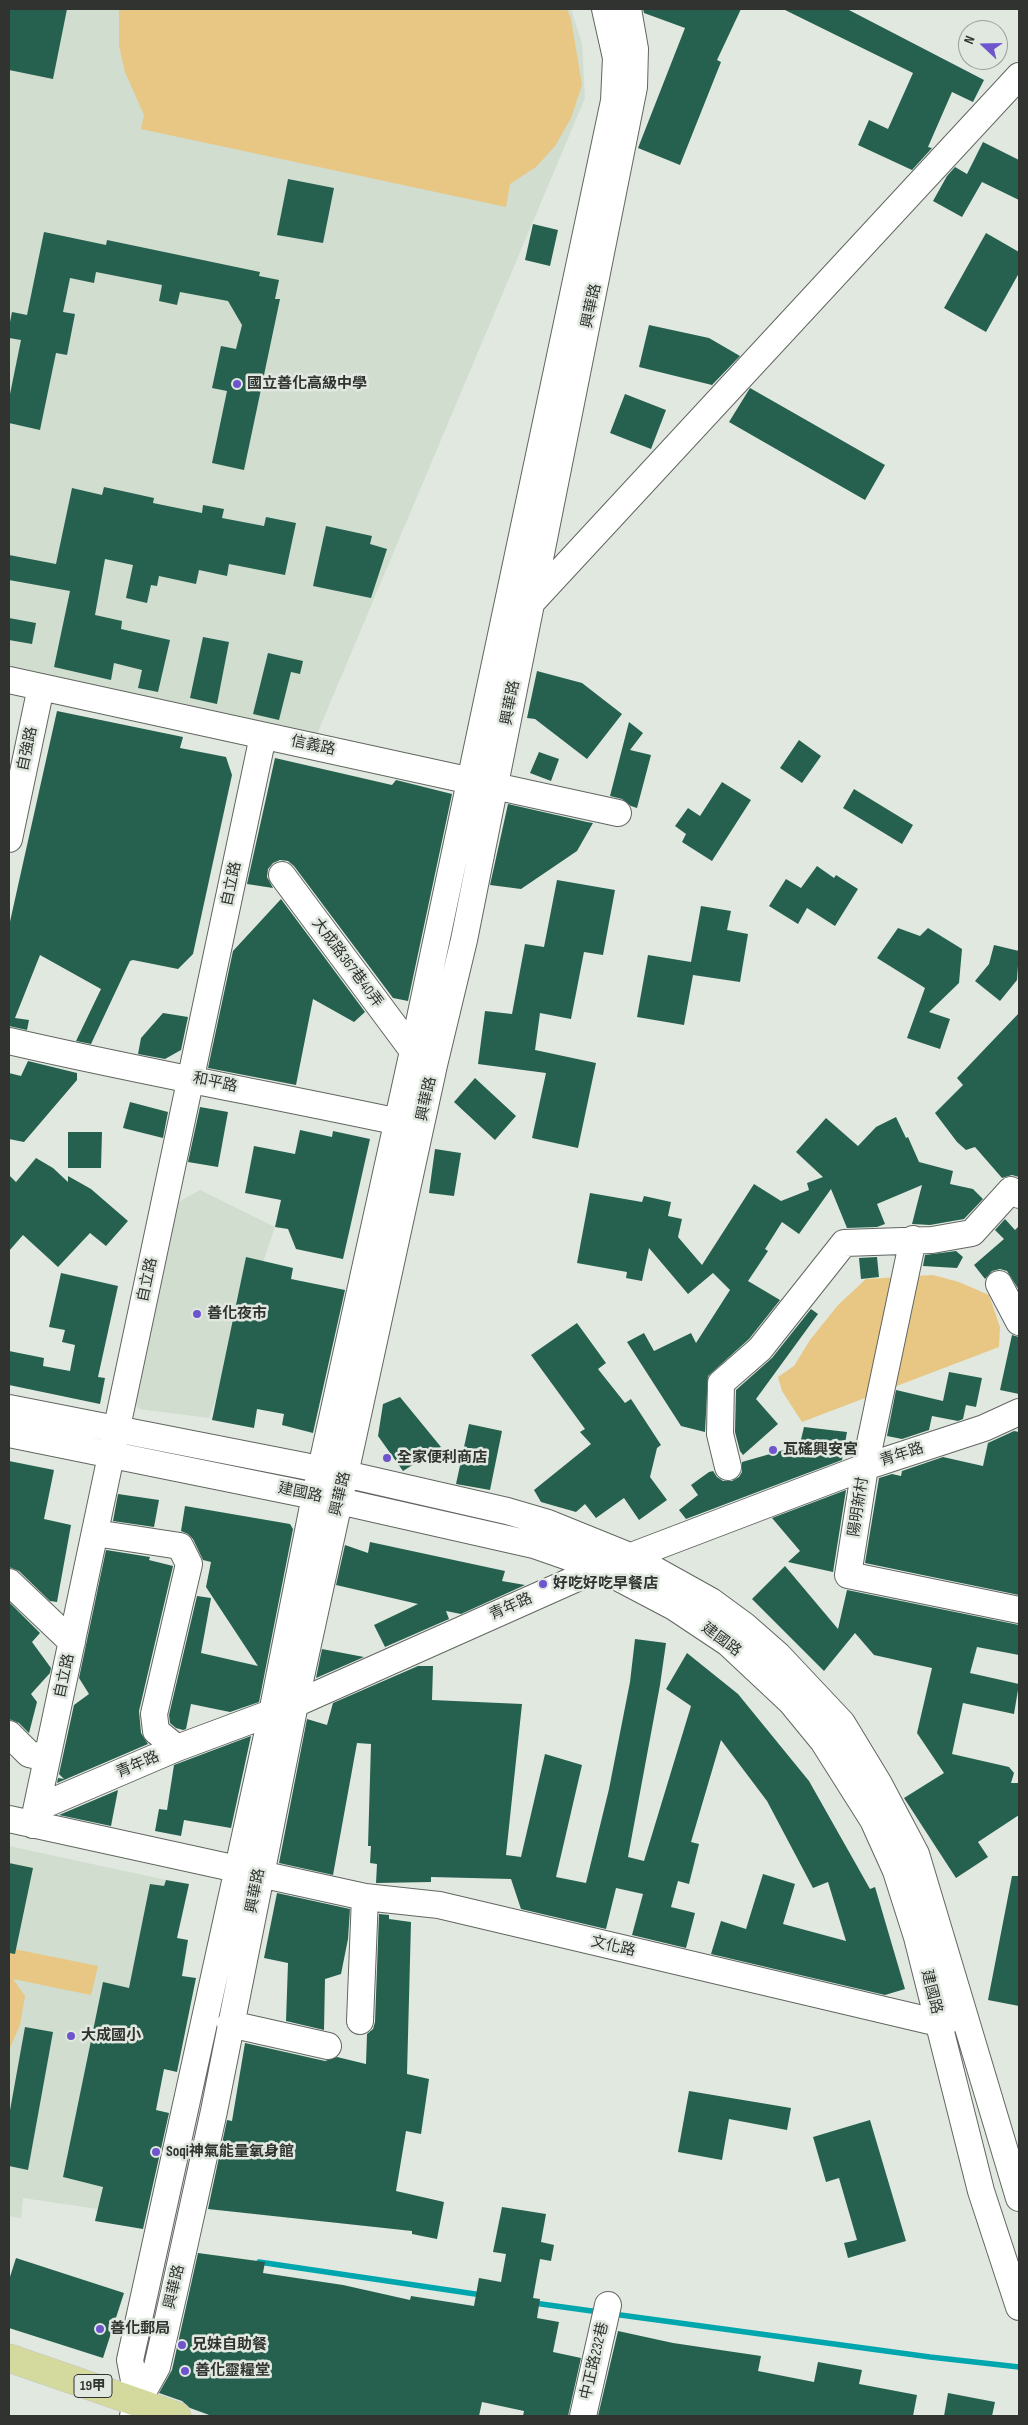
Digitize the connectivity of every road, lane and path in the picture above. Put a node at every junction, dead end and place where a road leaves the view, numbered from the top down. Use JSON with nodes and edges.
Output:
{"nodes":[{"id":1,"x":605,"y":9,"type":"edge"},
{"id":2,"x":628,"y":9,"type":"edge"},
{"id":3,"x":1019,"y":76,"type":"edge"},
{"id":4,"x":531,"y":603,"type":"junction"},
{"id":5,"x":9,"y":680,"type":"edge"},
{"id":6,"x":41,"y":688,"type":"junction"},
{"id":7,"x":263,"y":736,"type":"junction"},
{"id":8,"x":482,"y":783,"type":"junction"},
{"id":9,"x":618,"y":813,"type":"dead end"},
{"id":10,"x":9,"y":839,"type":"edge"},
{"id":11,"x":282,"y":875,"type":"dead end"},
{"id":12,"x":9,"y":1040,"type":"edge"},
{"id":13,"x":413,"y":1051,"type":"junction"},
{"id":14,"x":191,"y":1078,"type":"junction"},
{"id":15,"x":409,"y":1124,"type":"junction"},
{"id":16,"x":1019,"y":1195,"type":"edge"},
{"id":17,"x":913,"y":1239,"type":"junction"},
{"id":18,"x":999,"y":1284,"type":"dead end"},
{"id":19,"x":1019,"y":1322,"type":"edge"},
{"id":20,"x":9,"y":1408,"type":"edge"},
{"id":21,"x":1019,"y":1412,"type":"edge"},
{"id":22,"x":9,"y":1434,"type":"edge"},
{"id":23,"x":114,"y":1442,"type":"junction"},
{"id":24,"x":728,"y":1467,"type":"dead end"},
{"id":25,"x":866,"y":1467,"type":"junction"},
{"id":26,"x":333,"y":1472,"type":"junction"},
{"id":27,"x":327,"y":1499,"type":"junction"},
{"id":28,"x":95,"y":1533,"type":"junction"},
{"id":29,"x":632,"y":1556,"type":"junction"},
{"id":30,"x":600,"y":1568,"type":"junction"},
{"id":31,"x":9,"y":1582,"type":"edge"},
{"id":32,"x":1019,"y":1610,"type":"edge"},
{"id":33,"x":72,"y":1642,"type":"junction"},
{"id":34,"x":284,"y":1708,"type":"junction"},
{"id":35,"x":9,"y":1734,"type":"edge"},
{"id":36,"x":177,"y":1748,"type":"junction"},
{"id":37,"x":48,"y":1758,"type":"junction"},
{"id":38,"x":26,"y":1817,"type":"edge"},
{"id":39,"x":249,"y":1872,"type":"junction"},
{"id":40,"x":365,"y":1897,"type":"junction"},
{"id":41,"x":964,"y":2014,"type":"junction"},
{"id":42,"x":360,"y":2021,"type":"dead end"},
{"id":43,"x":939,"y":2023,"type":"junction"},
{"id":44,"x":230,"y":2024,"type":"junction"},
{"id":45,"x":328,"y":2046,"type":"dead end"},
{"id":46,"x":1019,"y":2198,"type":"edge"},
{"id":47,"x":608,"y":2305,"type":"dead end"},
{"id":48,"x":1019,"y":2307,"type":"edge"},
{"id":49,"x":9,"y":2358,"type":"edge"},
{"id":50,"x":136,"y":2409,"type":"edge"},
{"id":51,"x":177,"y":2416,"type":"edge"},
{"id":52,"x":583,"y":2416,"type":"edge"}],
"edges":[{"from":1,"to":8,"type":"street","name":"興華路"},
{"from":2,"to":4,"type":"street","name":"興華路"},
{"from":3,"to":4,"type":"street"},
{"from":4,"to":8,"type":"street","name":"興華路"},
{"from":5,"to":6,"type":"street","name":"信義路"},
{"from":6,"to":7,"type":"street","name":"信義路"},
{"from":6,"to":10,"type":"street","name":"自強路"},
{"from":7,"to":8,"type":"street","name":"信義路"},
{"from":7,"to":14,"type":"street","name":"自立路"},
{"from":8,"to":9,"type":"street","name":"信義路"},
{"from":8,"to":13,"type":"street","name":"興華路"},
{"from":8,"to":15,"type":"street","name":"興華路"},
{"from":11,"to":13,"type":"street","name":"大成路367巷40弄"},
{"from":12,"to":14,"type":"street","name":"和平路"},
{"from":13,"to":15,"type":"street","name":"興華路"},
{"from":14,"to":15,"type":"street","name":"和平路"},
{"from":14,"to":23,"type":"street","name":"自立路"},
{"from":15,"to":26,"type":"street","name":"興華路"},
{"from":16,"to":17,"type":"street"},
{"from":17,"to":24,"type":"street"},
{"from":17,"to":25,"type":"street","name":"陽明新村"},
{"from":18,"to":19,"type":"street"},
{"from":20,"to":23,"type":"street","name":"建國路"},
{"from":21,"to":25,"type":"street","name":"青年路"},
{"from":22,"to":23,"type":"street","name":"建國路"},
{"from":23,"to":26,"type":"street","name":"建國路"},
{"from":23,"to":27,"type":"street","name":"建國路"},
{"from":23,"to":28,"type":"street","name":"自立路"},
{"from":25,"to":29,"type":"street","name":"青年路"},
{"from":25,"to":32,"type":"street","name":"陽明新村"},
{"from":26,"to":27,"type":"street","name":"興華路"},
{"from":26,"to":29,"type":"street","name":"建國路"},
{"from":27,"to":30,"type":"street","name":"建國路"},
{"from":27,"to":34,"type":"street","name":"興華路"},
{"from":28,"to":33,"type":"street","name":"自立路"},
{"from":28,"to":36,"type":"street"},
{"from":29,"to":30,"type":"street","name":"青年路"},
{"from":29,"to":41,"type":"street","name":"建國路"},
{"from":30,"to":34,"type":"street","name":"青年路"},
{"from":30,"to":43,"type":"street","name":"建國路"},
{"from":31,"to":33,"type":"street"},
{"from":33,"to":37,"type":"street","name":"自立路"},
{"from":34,"to":36,"type":"street","name":"青年路"},
{"from":34,"to":39,"type":"street","name":"興華路"},
{"from":35,"to":37,"type":"street"},
{"from":36,"to":38,"type":"street","name":"青年路"},
{"from":37,"to":38,"type":"street","name":"自立路"},
{"from":38,"to":39,"type":"street"},
{"from":39,"to":40,"type":"street","name":"文化路"},
{"from":39,"to":44,"type":"street","name":"興華路"},
{"from":39,"to":50,"type":"street","name":"興華路"},
{"from":40,"to":42,"type":"street"},
{"from":40,"to":43,"type":"street","name":"文化路"},
{"from":41,"to":43,"type":"street"},
{"from":41,"to":46,"type":"street","name":"建國路"},
{"from":43,"to":48,"type":"street","name":"建國路"},
{"from":44,"to":45,"type":"street"},
{"from":44,"to":50,"type":"street","name":"興華路"},
{"from":47,"to":52,"type":"street","name":"中正路232巷"},
{"from":49,"to":50,"type":"main road","number":"19甲"},
{"from":50,"to":51,"type":"main road","number":"19甲"}]}
